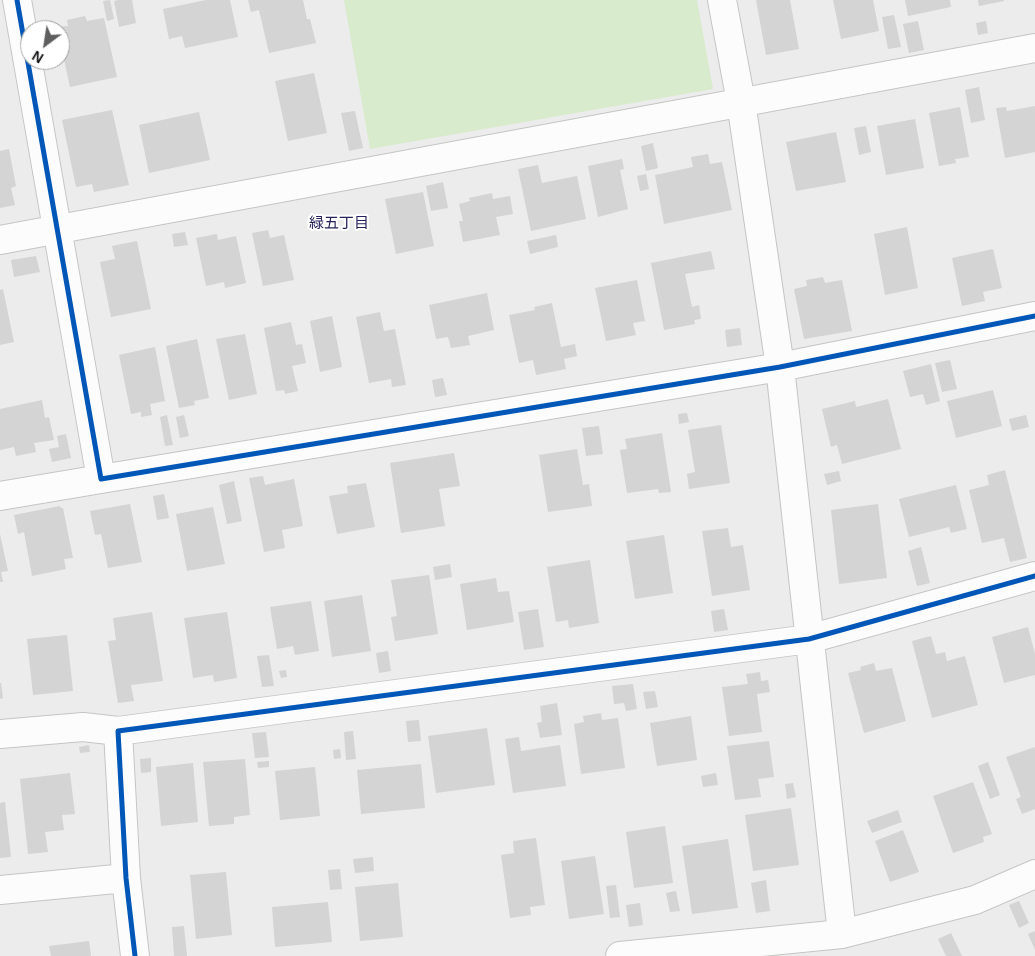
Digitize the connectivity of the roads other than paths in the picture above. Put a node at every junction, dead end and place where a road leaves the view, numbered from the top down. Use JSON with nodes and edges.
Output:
{"nodes":[{"id":1,"x":17,"y":0,"type":"edge"},
{"id":2,"x":722,"y":0,"type":"edge"},
{"id":3,"x":1035,"y":48,"type":"edge"},
{"id":4,"x":741,"y":102,"type":"junction"},
{"id":5,"x":56,"y":230,"type":"junction"},
{"id":6,"x":0,"y":240,"type":"edge"},
{"id":7,"x":1035,"y":316,"type":"edge"},
{"id":8,"x":780,"y":366,"type":"junction"},
{"id":9,"x":101,"y":479,"type":"junction"},
{"id":10,"x":0,"y":496,"type":"edge"},
{"id":11,"x":1035,"y":576,"type":"edge"},
{"id":12,"x":809,"y":638,"type":"junction"},
{"id":13,"x":118,"y":731,"type":"junction"},
{"id":14,"x":0,"y":734,"type":"edge"},
{"id":15,"x":1035,"y":874,"type":"edge"},
{"id":16,"x":126,"y":878,"type":"junction"},
{"id":17,"x":0,"y":890,"type":"edge"},
{"id":18,"x":842,"y":934,"type":"junction"},
{"id":19,"x":135,"y":956,"type":"edge"},
{"id":20,"x":622,"y":956,"type":"edge"}],
"edges":[{"from":1,"to":5,"type":"street"},
{"from":2,"to":4,"type":"street"},
{"from":3,"to":4,"type":"street"},
{"from":4,"to":5,"type":"street"},
{"from":4,"to":8,"type":"street"},
{"from":5,"to":6,"type":"street"},
{"from":5,"to":9,"type":"street"},
{"from":7,"to":8,"type":"street"},
{"from":8,"to":9,"type":"street"},
{"from":8,"to":12,"type":"street"},
{"from":9,"to":10,"type":"street"},
{"from":11,"to":12,"type":"street"},
{"from":12,"to":13,"type":"street"},
{"from":12,"to":18,"type":"street"},
{"from":13,"to":14,"type":"street"},
{"from":13,"to":16,"type":"street"},
{"from":15,"to":18,"type":"street"},
{"from":16,"to":17,"type":"street"},
{"from":16,"to":19,"type":"street"},
{"from":18,"to":20,"type":"street"}]}
